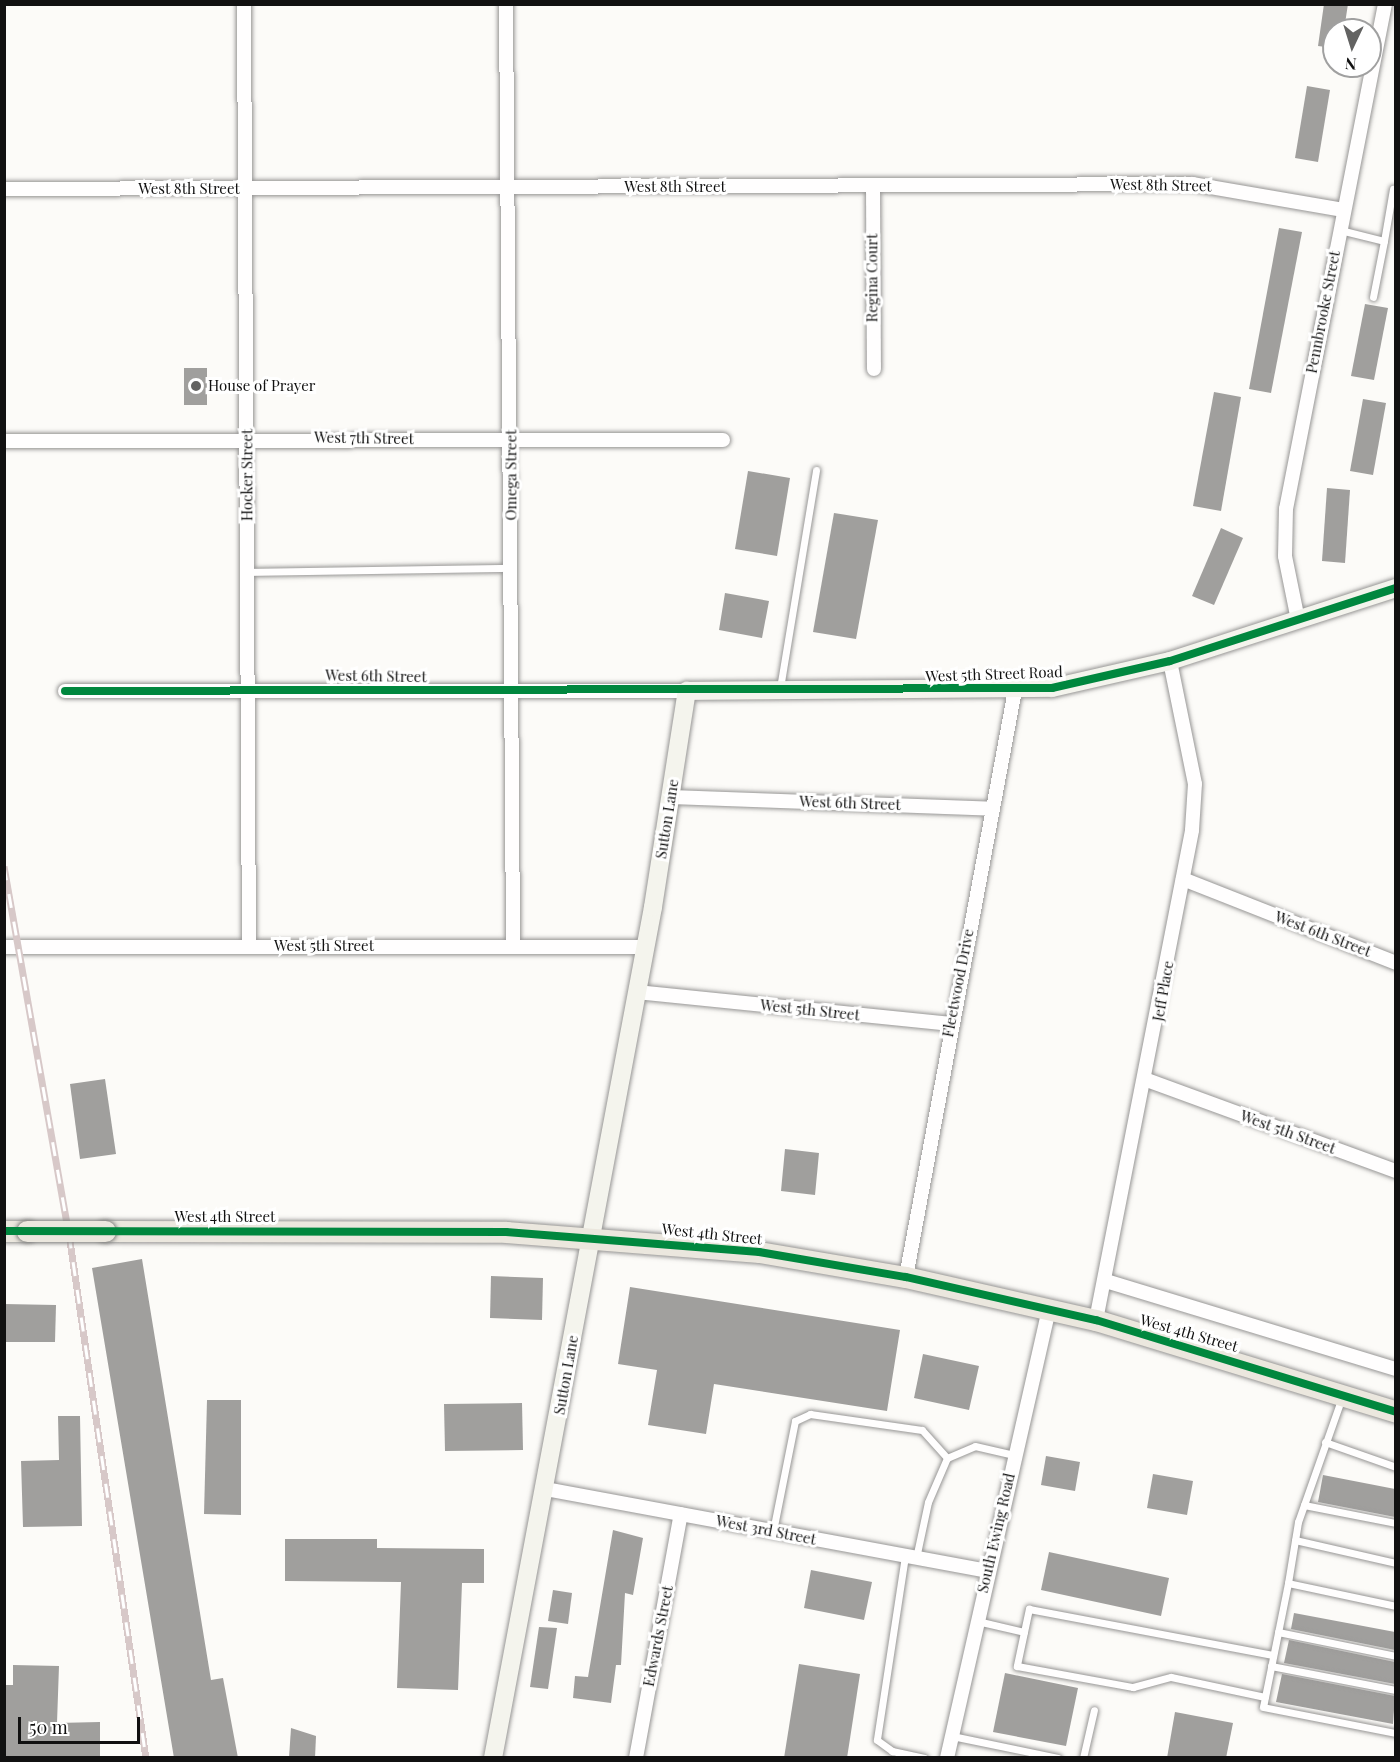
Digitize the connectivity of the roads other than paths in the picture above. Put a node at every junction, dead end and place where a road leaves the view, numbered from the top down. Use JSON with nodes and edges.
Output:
{"nodes":[{"id":1,"x":244,"y":4,"type":"edge"},
{"id":2,"x":506,"y":4,"type":"edge"},
{"id":3,"x":1385,"y":4,"type":"edge"},
{"id":4,"x":873,"y":187,"type":"junction"},
{"id":5,"x":506,"y":188,"type":"junction"},
{"id":6,"x":4,"y":189,"type":"edge"},
{"id":7,"x":246,"y":189,"type":"junction"},
{"id":8,"x":1393,"y":189,"type":"dead end"},
{"id":9,"x":1344,"y":210,"type":"junction"},
{"id":10,"x":1340,"y":230,"type":"junction"},
{"id":11,"x":1384,"y":241,"type":"junction"},
{"id":12,"x":1373,"y":297,"type":"dead end"},
{"id":13,"x":874,"y":369,"type":"dead end"},
{"id":14,"x":246,"y":440,"type":"junction"},
{"id":15,"x":723,"y":440,"type":"dead end"},
{"id":16,"x":4,"y":441,"type":"edge"},
{"id":17,"x":512,"y":441,"type":"junction"},
{"id":18,"x":816,"y":470,"type":"dead end"},
{"id":19,"x":512,"y":568,"type":"junction"},
{"id":20,"x":247,"y":572,"type":"junction"},
{"id":21,"x":1395,"y":588,"type":"edge"},
{"id":22,"x":1298,"y":620,"type":"junction"},
{"id":23,"x":1170,"y":661,"type":"junction"},
{"id":24,"x":249,"y":690,"type":"junction"},
{"id":25,"x":687,"y":690,"type":"junction"},
{"id":26,"x":779,"y":690,"type":"junction"},
{"id":27,"x":1015,"y":690,"type":"junction"},
{"id":28,"x":65,"y":691,"type":"dead end"},
{"id":29,"x":512,"y":691,"type":"junction"},
{"id":30,"x":671,"y":797,"type":"junction"},
{"id":31,"x":993,"y":809,"type":"junction"},
{"id":32,"x":1183,"y":879,"type":"junction"},
{"id":33,"x":4,"y":946,"type":"edge"},
{"id":34,"x":249,"y":946,"type":"junction"},
{"id":35,"x":513,"y":946,"type":"junction"},
{"id":36,"x":643,"y":947,"type":"junction"},
{"id":37,"x":1395,"y":963,"type":"edge"},
{"id":38,"x":636,"y":992,"type":"junction"},
{"id":39,"x":949,"y":1024,"type":"junction"},
{"id":40,"x":1147,"y":1080,"type":"junction"},
{"id":41,"x":1395,"y":1171,"type":"edge"},
{"id":42,"x":4,"y":1231,"type":"edge"},
{"id":43,"x":591,"y":1237,"type":"junction"},
{"id":44,"x":906,"y":1277,"type":"junction"},
{"id":45,"x":1106,"y":1281,"type":"junction"},
{"id":46,"x":1049,"y":1309,"type":"junction"},
{"id":47,"x":1096,"y":1320,"type":"junction"},
{"id":48,"x":1395,"y":1369,"type":"edge"},
{"id":49,"x":1342,"y":1395,"type":"junction"},
{"id":50,"x":1395,"y":1412,"type":"edge"},
{"id":51,"x":1324,"y":1442,"type":"junction"},
{"id":52,"x":1014,"y":1455,"type":"junction"},
{"id":53,"x":947,"y":1458,"type":"junction"},
{"id":54,"x":1395,"y":1467,"type":"edge"},
{"id":55,"x":545,"y":1489,"type":"junction"},
{"id":56,"x":1304,"y":1505,"type":"junction"},
{"id":57,"x":681,"y":1514,"type":"junction"},
{"id":58,"x":1395,"y":1523,"type":"edge"},
{"id":59,"x":773,"y":1531,"type":"junction"},
{"id":60,"x":1295,"y":1540,"type":"junction"},
{"id":61,"x":911,"y":1557,"type":"junction"},
{"id":62,"x":1395,"y":1563,"type":"edge"},
{"id":63,"x":988,"y":1571,"type":"junction"},
{"id":64,"x":1288,"y":1583,"type":"junction"},
{"id":65,"x":1395,"y":1606,"type":"edge"},
{"id":66,"x":977,"y":1621,"type":"junction"},
{"id":67,"x":1024,"y":1632,"type":"junction"},
{"id":68,"x":1278,"y":1632,"type":"junction"},
{"id":69,"x":1273,"y":1655,"type":"junction"},
{"id":70,"x":1395,"y":1656,"type":"edge"},
{"id":71,"x":1271,"y":1666,"type":"junction"},
{"id":72,"x":1395,"y":1690,"type":"edge"},
{"id":73,"x":1265,"y":1697,"type":"junction"},
{"id":74,"x":1094,"y":1710,"type":"dead end"},
{"id":75,"x":1395,"y":1732,"type":"edge"},
{"id":76,"x":952,"y":1736,"type":"junction"},
{"id":77,"x":493,"y":1758,"type":"edge"},
{"id":78,"x":636,"y":1758,"type":"edge"},
{"id":79,"x":924,"y":1758,"type":"edge"},
{"id":80,"x":947,"y":1758,"type":"edge"},
{"id":81,"x":1058,"y":1758,"type":"edge"},
{"id":82,"x":1083,"y":1758,"type":"edge"}],
"edges":[{"from":1,"to":7,"type":"street","name":"Hocker Street"},
{"from":2,"to":5,"type":"street","name":"Omega Street"},
{"from":3,"to":9,"type":"street","name":"Pennbrooke Street"},
{"from":4,"to":5,"type":"street","name":"West 8th Street"},
{"from":4,"to":9,"type":"street","name":"West 8th Street"},
{"from":4,"to":13,"type":"street","name":"Regina Court"},
{"from":5,"to":7,"type":"street","name":"West 8th Street"},
{"from":5,"to":17,"type":"street","name":"Omega Street"},
{"from":6,"to":7,"type":"street","name":"West 8th Street"},
{"from":7,"to":14,"type":"street","name":"Hocker Street"},
{"from":8,"to":11,"type":"lane"},
{"from":9,"to":10,"type":"street","name":"Pennbrooke Street"},
{"from":10,"to":11,"type":"lane"},
{"from":10,"to":22,"type":"street","name":"Pennbrooke Street"},
{"from":11,"to":12,"type":"lane"},
{"from":14,"to":16,"type":"street","name":"West 7th Street"},
{"from":14,"to":17,"type":"street","name":"West 7th Street"},
{"from":14,"to":20,"type":"street","name":"Hocker Street"},
{"from":15,"to":17,"type":"street","name":"West 7th Street"},
{"from":17,"to":19,"type":"street","name":"Omega Street"},
{"from":18,"to":26,"type":"lane"},
{"from":19,"to":20,"type":"lane"},
{"from":19,"to":29,"type":"street","name":"Omega Street"},
{"from":20,"to":24,"type":"street","name":"Hocker Street"},
{"from":21,"to":22,"type":"street","name":"West 5th Street Road"},
{"from":22,"to":23,"type":"street","name":"West 5th Street Road"},
{"from":23,"to":27,"type":"street","name":"West 5th Street Road"},
{"from":23,"to":32,"type":"street","name":"Jeff Place"},
{"from":24,"to":28,"type":"street","name":"West 6th Street"},
{"from":24,"to":29,"type":"street","name":"West 6th Street"},
{"from":24,"to":34,"type":"street","name":"Hocker Street"},
{"from":25,"to":26,"type":"street","name":"West 5th Street Road"},
{"from":25,"to":29,"type":"street","name":"West 6th Street"},
{"from":25,"to":30,"type":"street","name":"Sutton Lane"},
{"from":26,"to":27,"type":"street","name":"West 5th Street Road"},
{"from":27,"to":31,"type":"street","name":"Fleetwood Drive"},
{"from":29,"to":35,"type":"street","name":"Omega Street"},
{"from":30,"to":31,"type":"street","name":"West 6th Street"},
{"from":30,"to":36,"type":"street","name":"Sutton Lane"},
{"from":31,"to":39,"type":"street","name":"Fleetwood Drive"},
{"from":32,"to":37,"type":"street","name":"West 6th Street"},
{"from":32,"to":40,"type":"street","name":"Jeff Place"},
{"from":33,"to":34,"type":"street","name":"West 5th Street"},
{"from":34,"to":35,"type":"street","name":"West 5th Street"},
{"from":35,"to":36,"type":"street","name":"West 5th Street"},
{"from":36,"to":38,"type":"street","name":"Sutton Lane"},
{"from":38,"to":39,"type":"street","name":"West 5th Street"},
{"from":38,"to":43,"type":"street","name":"Sutton Lane"},
{"from":39,"to":44,"type":"street","name":"Fleetwood Drive"},
{"from":40,"to":41,"type":"street","name":"West 5th Street"},
{"from":40,"to":45,"type":"street","name":"Jeff Place"},
{"from":42,"to":43,"type":"main road","name":"West 4th Street","bridge":true},
{"from":43,"to":44,"type":"main road","name":"West 4th Street"},
{"from":43,"to":55,"type":"street","name":"Sutton Lane"},
{"from":44,"to":46,"type":"main road","name":"West 4th Street"},
{"from":45,"to":47,"type":"street","name":"Jeff Place"},
{"from":45,"to":48,"type":"street","name":"West 4th Street"},
{"from":46,"to":47,"type":"main road","name":"West 4th Street"},
{"from":46,"to":52,"type":"street","name":"South Ewing Road"},
{"from":47,"to":49,"type":"main road","name":"West 4th Street"},
{"from":49,"to":50,"type":"main road","name":"West 4th Street"},
{"from":49,"to":51,"type":"lane"},
{"from":51,"to":54,"type":"lane"},
{"from":51,"to":56,"type":"lane"},
{"from":52,"to":53,"type":"lane"},
{"from":52,"to":63,"type":"street","name":"South Ewing Road"},
{"from":53,"to":59,"type":"lane"},
{"from":53,"to":61,"type":"lane"},
{"from":55,"to":57,"type":"street","name":"West 3rd Street"},
{"from":55,"to":77,"type":"street","name":"Sutton Lane"},
{"from":56,"to":58,"type":"lane"},
{"from":56,"to":60,"type":"lane"},
{"from":57,"to":59,"type":"street","name":"West 3rd Street"},
{"from":57,"to":78,"type":"street","name":"Edwards Street"},
{"from":59,"to":61,"type":"street","name":"West 3rd Street"},
{"from":60,"to":62,"type":"lane"},
{"from":60,"to":64,"type":"lane"},
{"from":61,"to":63,"type":"street","name":"West 3rd Street"},
{"from":61,"to":79,"type":"lane"},
{"from":63,"to":66,"type":"street","name":"South Ewing Road"},
{"from":64,"to":65,"type":"lane"},
{"from":64,"to":68,"type":"lane"},
{"from":66,"to":67,"type":"lane"},
{"from":66,"to":76,"type":"street","name":"South Ewing Road"},
{"from":67,"to":69,"type":"lane"},
{"from":67,"to":73,"type":"lane"},
{"from":68,"to":69,"type":"lane"},
{"from":68,"to":70,"type":"lane"},
{"from":69,"to":71,"type":"lane"},
{"from":71,"to":72,"type":"lane"},
{"from":71,"to":73,"type":"lane"},
{"from":73,"to":75,"type":"lane"},
{"from":74,"to":82,"type":"lane"},
{"from":76,"to":80,"type":"street","name":"South Ewing Road"},
{"from":76,"to":81,"type":"lane"}]}
